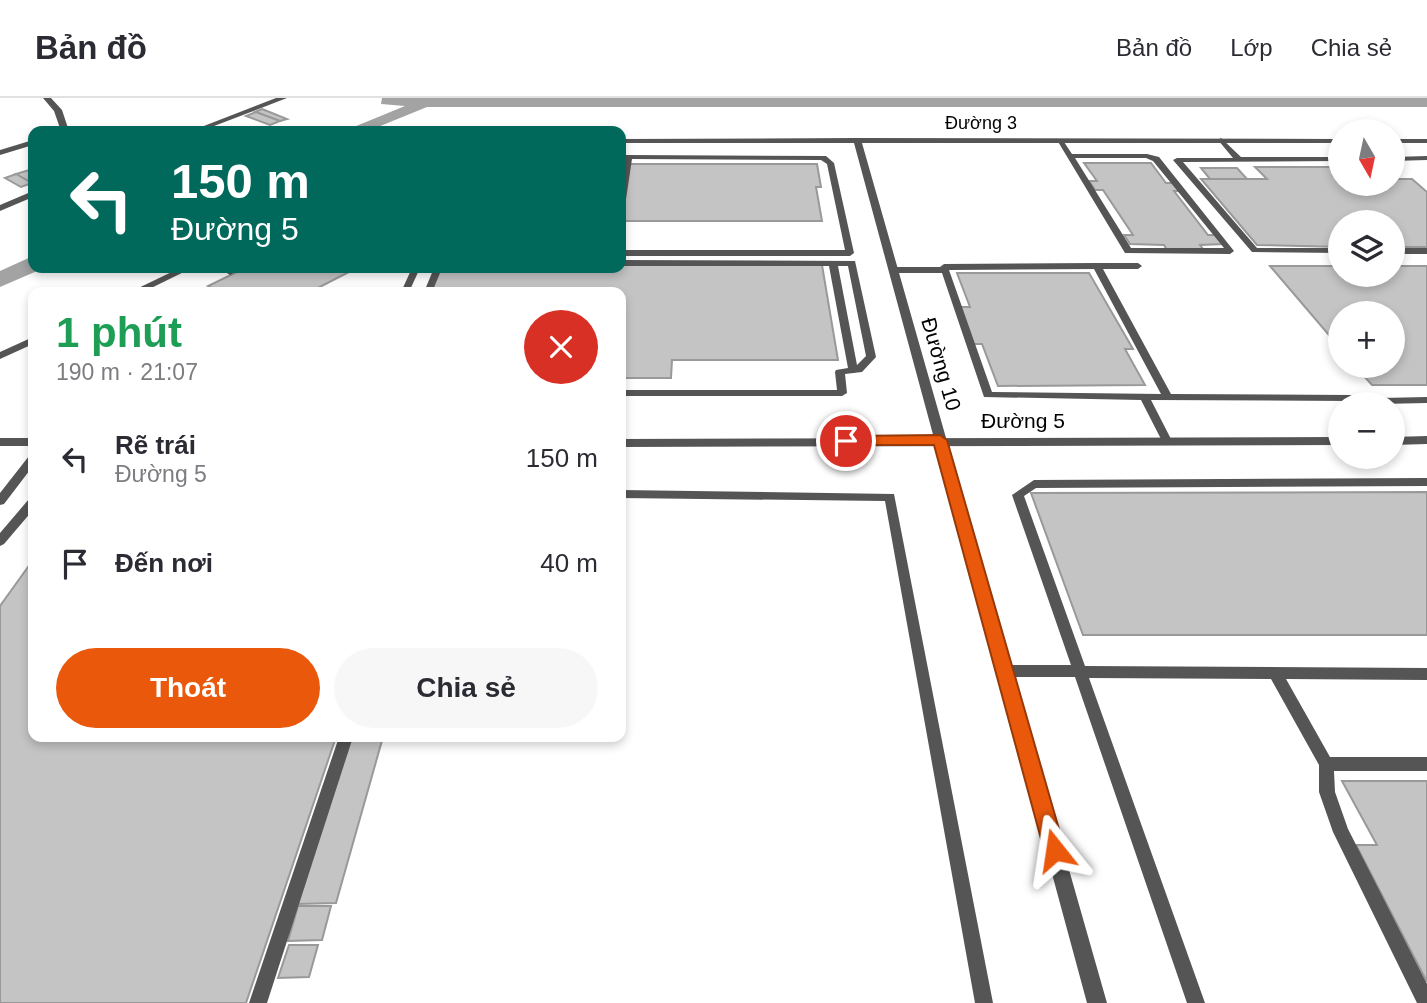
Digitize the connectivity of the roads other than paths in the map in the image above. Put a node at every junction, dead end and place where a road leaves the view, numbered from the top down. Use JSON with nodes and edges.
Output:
{"nodes":[{"id":1,"x":47,"y":98,"type":"edge"},
{"id":2,"x":283,"y":98,"type":"edge"},
{"id":3,"x":63,"y":126,"type":"edge"},
{"id":4,"x":208,"y":126,"type":"edge"},
{"id":5,"x":857,"y":140,"type":"junction"},
{"id":6,"x":1060,"y":140,"type":"junction"},
{"id":7,"x":626,"y":141,"type":"edge"},
{"id":8,"x":674,"y":141,"type":"junction"},
{"id":9,"x":762,"y":141,"type":"junction"},
{"id":10,"x":1221,"y":141,"type":"junction"},
{"id":11,"x":1328,"y":141,"type":"edge"},
{"id":12,"x":1405,"y":141,"type":"edge"},
{"id":13,"x":1427,"y":141,"type":"edge"},
{"id":14,"x":28,"y":144,"type":"edge"},
{"id":15,"x":0,"y":153,"type":"edge"},
{"id":16,"x":1070,"y":156,"type":"junction"},
{"id":17,"x":673,"y":157,"type":"junction"},
{"id":18,"x":763,"y":157,"type":"junction"},
{"id":19,"x":1427,"y":158,"type":"edge"},
{"id":20,"x":1328,"y":159,"type":"edge"},
{"id":21,"x":1405,"y":159,"type":"edge"},
{"id":22,"x":1239,"y":160,"type":"junction"},
{"id":23,"x":626,"y":175,"type":"edge"},
{"id":24,"x":28,"y":196,"type":"edge"},
{"id":25,"x":0,"y":208,"type":"edge"},
{"id":26,"x":1328,"y":251,"type":"edge"},
{"id":27,"x":1405,"y":251,"type":"edge"},
{"id":28,"x":1427,"y":251,"type":"edge"},
{"id":29,"x":626,"y":253,"type":"edge"},
{"id":30,"x":626,"y":263,"type":"edge"},
{"id":31,"x":833,"y":263,"type":"junction"},
{"id":32,"x":1097,"y":266,"type":"junction"},
{"id":33,"x":1138,"y":266,"type":"dead end"},
{"id":34,"x":892,"y":270,"type":"junction"},
{"id":35,"x":944,"y":270,"type":"junction"},
{"id":36,"x":176,"y":273,"type":"edge"},
{"id":37,"x":146,"y":287,"type":"edge"},
{"id":38,"x":843,"y":314,"type":"junction"},
{"id":39,"x":862,"y":314,"type":"junction"},
{"id":40,"x":28,"y":343,"type":"edge"},
{"id":41,"x":0,"y":356,"type":"edge"},
{"id":42,"x":853,"y":371,"type":"junction"},
{"id":43,"x":626,"y":393,"type":"edge"},
{"id":44,"x":1144,"y":397,"type":"junction"},
{"id":45,"x":1168,"y":397,"type":"junction"},
{"id":46,"x":1328,"y":398,"type":"edge"},
{"id":47,"x":1405,"y":400,"type":"edge"},
{"id":48,"x":1427,"y":400,"type":"edge"},
{"id":49,"x":940,"y":440,"type":"junction"},
{"id":50,"x":1427,"y":440,"type":"edge"},
{"id":51,"x":1167,"y":441,"type":"junction"},
{"id":52,"x":1328,"y":441,"type":"edge"},
{"id":53,"x":1405,"y":441,"type":"edge"},
{"id":54,"x":0,"y":442,"type":"edge"},
{"id":55,"x":28,"y":442,"type":"edge"},
{"id":56,"x":626,"y":443,"type":"edge"},
{"id":57,"x":28,"y":465,"type":"edge"},
{"id":58,"x":1427,"y":482,"type":"edge"},
{"id":59,"x":626,"y":494,"type":"edge"},
{"id":60,"x":0,"y":501,"type":"edge"},
{"id":61,"x":28,"y":508,"type":"edge"},
{"id":62,"x":0,"y":541,"type":"edge"},
{"id":63,"x":1006,"y":671,"type":"junction"},
{"id":64,"x":1080,"y":672,"type":"junction"},
{"id":65,"x":1427,"y":674,"type":"edge"},
{"id":66,"x":1276,"y":675,"type":"junction"},
{"id":67,"x":344,"y":742,"type":"edge"},
{"id":68,"x":1326,"y":764,"type":"junction"},
{"id":69,"x":1427,"y":764,"type":"edge"},
{"id":70,"x":258,"y":1003,"type":"edge"},
{"id":71,"x":984,"y":1003,"type":"edge"},
{"id":72,"x":1097,"y":1003,"type":"edge"},
{"id":73,"x":1196,"y":1003,"type":"edge"},
{"id":74,"x":1427,"y":1003,"type":"edge"}],
"edges":[{"from":1,"to":3,"type":"street"},
{"from":2,"to":4,"type":"street"},
{"from":5,"to":6,"type":"street","name":"Đường 3"},
{"from":5,"to":9,"type":"street","name":"Đường 3"},
{"from":5,"to":34,"type":"street","name":"Đường 10"},
{"from":6,"to":10,"type":"street","name":"Đường 3"},
{"from":6,"to":16,"type":"lane"},
{"from":7,"to":8,"type":"street","name":"Đường 3"},
{"from":8,"to":9,"type":"street","name":"Đường 3"},
{"from":8,"to":17,"type":"lane"},
{"from":9,"to":18,"type":"lane"},
{"from":10,"to":11,"type":"street","name":"Đường 3"},
{"from":10,"to":22,"type":"lane"},
{"from":12,"to":13,"type":"street"},
{"from":14,"to":15,"type":"street"},
{"from":16,"to":16,"type":"lane"},
{"from":17,"to":18,"type":"lane"},
{"from":17,"to":23,"type":"lane"},
{"from":18,"to":29,"type":"lane"},
{"from":19,"to":21,"type":"lane"},
{"from":20,"to":22,"type":"lane"},
{"from":22,"to":26,"type":"lane"},
{"from":24,"to":25,"type":"street"},
{"from":27,"to":28,"type":"lane"},
{"from":30,"to":31,"type":"lane"},
{"from":31,"to":38,"type":"lane"},
{"from":31,"to":39,"type":"lane"},
{"from":32,"to":33,"type":"lane"},
{"from":32,"to":35,"type":"lane"},
{"from":32,"to":45,"type":"lane"},
{"from":34,"to":35,"type":"lane"},
{"from":34,"to":49,"type":"street","name":"Đường 10"},
{"from":35,"to":44,"type":"lane"},
{"from":36,"to":37,"type":"street"},
{"from":38,"to":39,"type":"lane"},
{"from":38,"to":42,"type":"lane"},
{"from":39,"to":42,"type":"lane"},
{"from":40,"to":41,"type":"street"},
{"from":42,"to":43,"type":"lane"},
{"from":44,"to":45,"type":"lane"},
{"from":44,"to":51,"type":"lane"},
{"from":45,"to":46,"type":"lane"},
{"from":47,"to":48,"type":"lane"},
{"from":49,"to":51,"type":"street","name":"Đường 5"},
{"from":49,"to":56,"type":"street","name":"Đường 5"},
{"from":49,"to":63,"type":"street","name":"Đường 10"},
{"from":50,"to":53,"type":"street"},
{"from":51,"to":52,"type":"street","name":"Đường 5"},
{"from":54,"to":55,"type":"street"},
{"from":57,"to":60,"type":"lane"},
{"from":58,"to":64,"type":"lane"},
{"from":59,"to":71,"type":"lane"},
{"from":61,"to":62,"type":"lane"},
{"from":63,"to":64,"type":"lane"},
{"from":63,"to":72,"type":"street","name":"Đường 10"},
{"from":64,"to":66,"type":"lane"},
{"from":64,"to":73,"type":"lane"},
{"from":65,"to":66,"type":"lane"},
{"from":66,"to":68,"type":"lane"},
{"from":67,"to":70,"type":"lane"},
{"from":68,"to":69,"type":"lane"},
{"from":68,"to":74,"type":"lane"}]}
